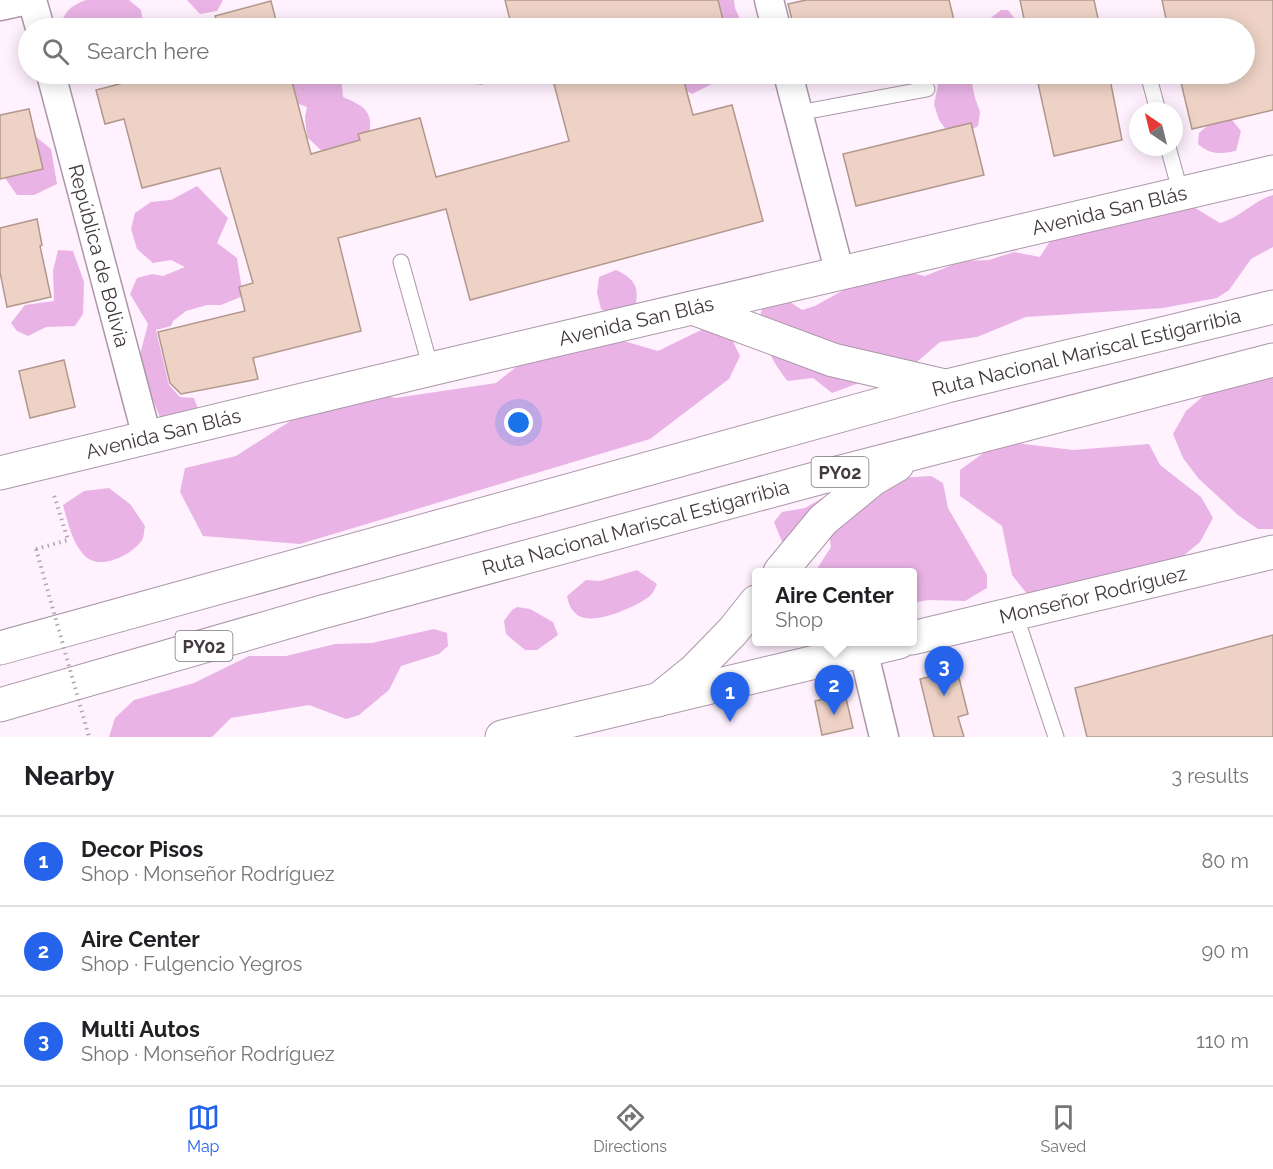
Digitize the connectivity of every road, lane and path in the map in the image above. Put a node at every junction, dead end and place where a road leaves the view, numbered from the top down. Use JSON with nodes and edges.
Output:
{"nodes":[{"id":1,"x":27,"y":0,"type":"edge"},
{"id":2,"x":32,"y":0,"type":"edge"},
{"id":3,"x":769,"y":0,"type":"edge"},
{"id":4,"x":0,"y":6,"type":"edge"},
{"id":5,"x":37,"y":18,"type":"edge"},
{"id":6,"x":774,"y":18,"type":"edge"},
{"id":7,"x":54,"y":84,"type":"edge"},
{"id":8,"x":791,"y":84,"type":"edge"},
{"id":9,"x":1151,"y":84,"type":"edge"},
{"id":10,"x":927,"y":89,"type":"dead end"},
{"id":11,"x":1156,"y":102,"type":"edge"},
{"id":12,"x":798,"y":113,"type":"junction"},
{"id":13,"x":1170,"y":156,"type":"edge"},
{"id":14,"x":1273,"y":172,"type":"edge"},
{"id":15,"x":1181,"y":194,"type":"junction"},
{"id":16,"x":401,"y":262,"type":"dead end"},
{"id":17,"x":840,"y":274,"type":"junction"},
{"id":18,"x":693,"y":308,"type":"junction"},
{"id":19,"x":1273,"y":308,"type":"edge"},
{"id":20,"x":1273,"y":360,"type":"edge"},
{"id":21,"x":431,"y":369,"type":"junction"},
{"id":22,"x":947,"y":386,"type":"junction"},
{"id":23,"x":147,"y":437,"type":"junction"},
{"id":24,"x":923,"y":450,"type":"junction"},
{"id":25,"x":43,"y":463,"type":"junction"},
{"id":26,"x":0,"y":473,"type":"edge"},
{"id":27,"x":1273,"y":552,"type":"edge"},
{"id":28,"x":784,"y":568,"type":"edge"},
{"id":29,"x":752,"y":607,"type":"edge"},
{"id":30,"x":1015,"y":614,"type":"junction"},
{"id":31,"x":917,"y":637,"type":"edge"},
{"id":32,"x":880,"y":646,"type":"edge"},
{"id":33,"x":0,"y":648,"type":"edge"},
{"id":34,"x":862,"y":650,"type":"junction"},
{"id":35,"x":658,"y":699,"type":"junction"},
{"id":36,"x":0,"y":705,"type":"edge"},
{"id":37,"x":572,"y":729,"type":"edge"},
{"id":38,"x":89,"y":737,"type":"edge"},
{"id":39,"x":502,"y":737,"type":"edge"},
{"id":40,"x":884,"y":737,"type":"edge"},
{"id":41,"x":1056,"y":737,"type":"edge"}],
"edges":[{"from":1,"to":4,"type":"street"},
{"from":2,"to":5,"type":"street"},
{"from":3,"to":6,"type":"street"},
{"from":7,"to":23,"type":"street","name":"República de Bolivia"},
{"from":8,"to":12,"type":"street"},
{"from":9,"to":11,"type":"lane"},
{"from":10,"to":12,"type":"lane"},
{"from":12,"to":17,"type":"street"},
{"from":13,"to":15,"type":"lane"},
{"from":14,"to":15,"type":"main road","name":"Avenida San Blás"},
{"from":15,"to":17,"type":"main road","name":"Avenida San Blás"},
{"from":16,"to":21,"type":"lane"},
{"from":17,"to":18,"type":"main road","name":"Avenida San Blás"},
{"from":18,"to":21,"type":"main road","name":"Avenida San Blás"},
{"from":18,"to":22,"type":"main road"},
{"from":19,"to":22,"type":"main road","name":"Ruta Nacional Mariscal Estigarribia"},
{"from":20,"to":24,"type":"main road","name":"Ruta Nacional Mariscal Estigarribia","number":"PY02"},
{"from":21,"to":23,"type":"main road","name":"Avenida San Blás"},
{"from":22,"to":33,"type":"main road","name":"Ruta Nacional Mariscal Estigarribia"},
{"from":23,"to":25,"type":"main road","name":"Avenida San Blás"},
{"from":24,"to":28,"type":"main road"},
{"from":24,"to":36,"type":"main road","name":"Ruta Nacional Mariscal Estigarribia","number":"PY02"},
{"from":25,"to":26,"type":"main road","name":"Avenida San Blás"},
{"from":25,"to":38,"type":"path","bridge":true},
{"from":27,"to":30,"type":"main road","name":"Monseñor Rodríguez"},
{"from":29,"to":35,"type":"main road"},
{"from":30,"to":31,"type":"main road","name":"Monseñor Rodríguez"},
{"from":30,"to":41,"type":"lane"},
{"from":32,"to":34,"type":"main road"},
{"from":34,"to":35,"type":"main road"},
{"from":34,"to":40,"type":"street"},
{"from":35,"to":37,"type":"main road"},
{"from":37,"to":39,"type":"main road"}]}
